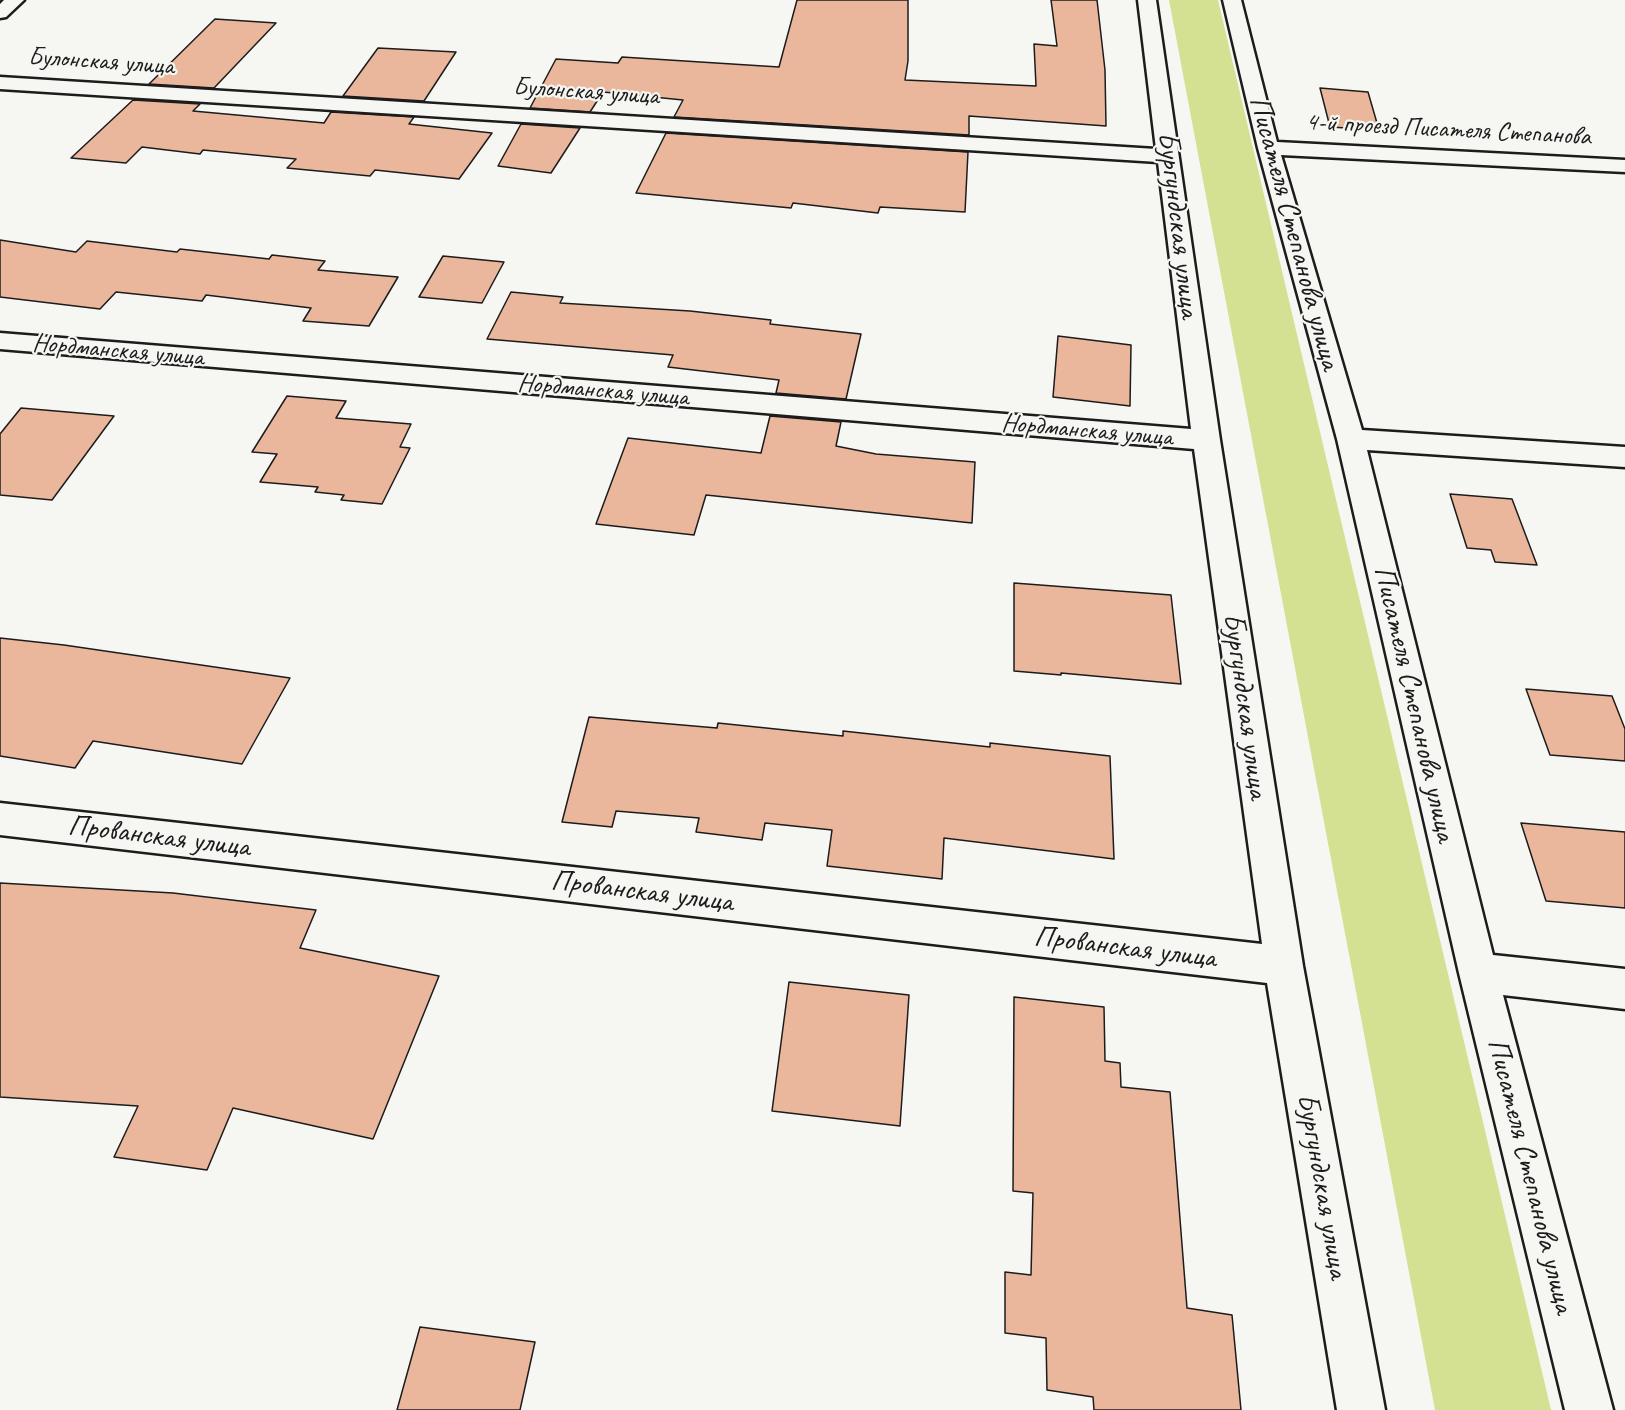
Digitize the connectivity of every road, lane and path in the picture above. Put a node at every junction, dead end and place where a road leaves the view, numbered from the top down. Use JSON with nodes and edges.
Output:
{"nodes":[{"id":1,"x":15,"y":0,"type":"edge"},
{"id":2,"x":1147,"y":0,"type":"edge"},
{"id":3,"x":1232,"y":0,"type":"edge"},
{"id":4,"x":0,"y":13,"type":"edge"},
{"id":5,"x":0,"y":83,"type":"edge"},
{"id":6,"x":1268,"y":148,"type":"junction"},
{"id":7,"x":1169,"y":156,"type":"junction"},
{"id":8,"x":1625,"y":166,"type":"edge"},
{"id":9,"x":0,"y":341,"type":"edge"},
{"id":10,"x":1351,"y":439,"type":"junction"},
{"id":11,"x":1206,"y":440,"type":"junction"},
{"id":12,"x":1625,"y":457,"type":"edge"},
{"id":13,"x":0,"y":819,"type":"edge"},
{"id":14,"x":1284,"y":966,"type":"junction"},
{"id":15,"x":1478,"y":973,"type":"junction"},
{"id":16,"x":1625,"y":989,"type":"edge"},
{"id":17,"x":1361,"y":1410,"type":"edge"},
{"id":18,"x":1589,"y":1410,"type":"edge"}],
"edges":[{"from":1,"to":4,"type":"street"},
{"from":2,"to":7,"type":"street","name":"Бургундская улица"},
{"from":3,"to":6,"type":"street","name":"Писателя Степанова улица"},
{"from":5,"to":7,"type":"street","name":"Булонская улица"},
{"from":6,"to":8,"type":"street","name":"4-й проезд Писателя Степанова"},
{"from":6,"to":10,"type":"street","name":"Писателя Степанова улица"},
{"from":7,"to":11,"type":"street","name":"Бургундская улица"},
{"from":9,"to":11,"type":"street","name":"Нордманская улица"},
{"from":10,"to":12,"type":"street"},
{"from":10,"to":15,"type":"street","name":"Писателя Степанова улица"},
{"from":11,"to":14,"type":"street","name":"Бургундская улица"},
{"from":13,"to":14,"type":"street","name":"Прованская улица"},
{"from":14,"to":17,"type":"street","name":"Бургундская улица"},
{"from":15,"to":16,"type":"street"},
{"from":15,"to":18,"type":"street","name":"Писателя Степанова улица"}]}
